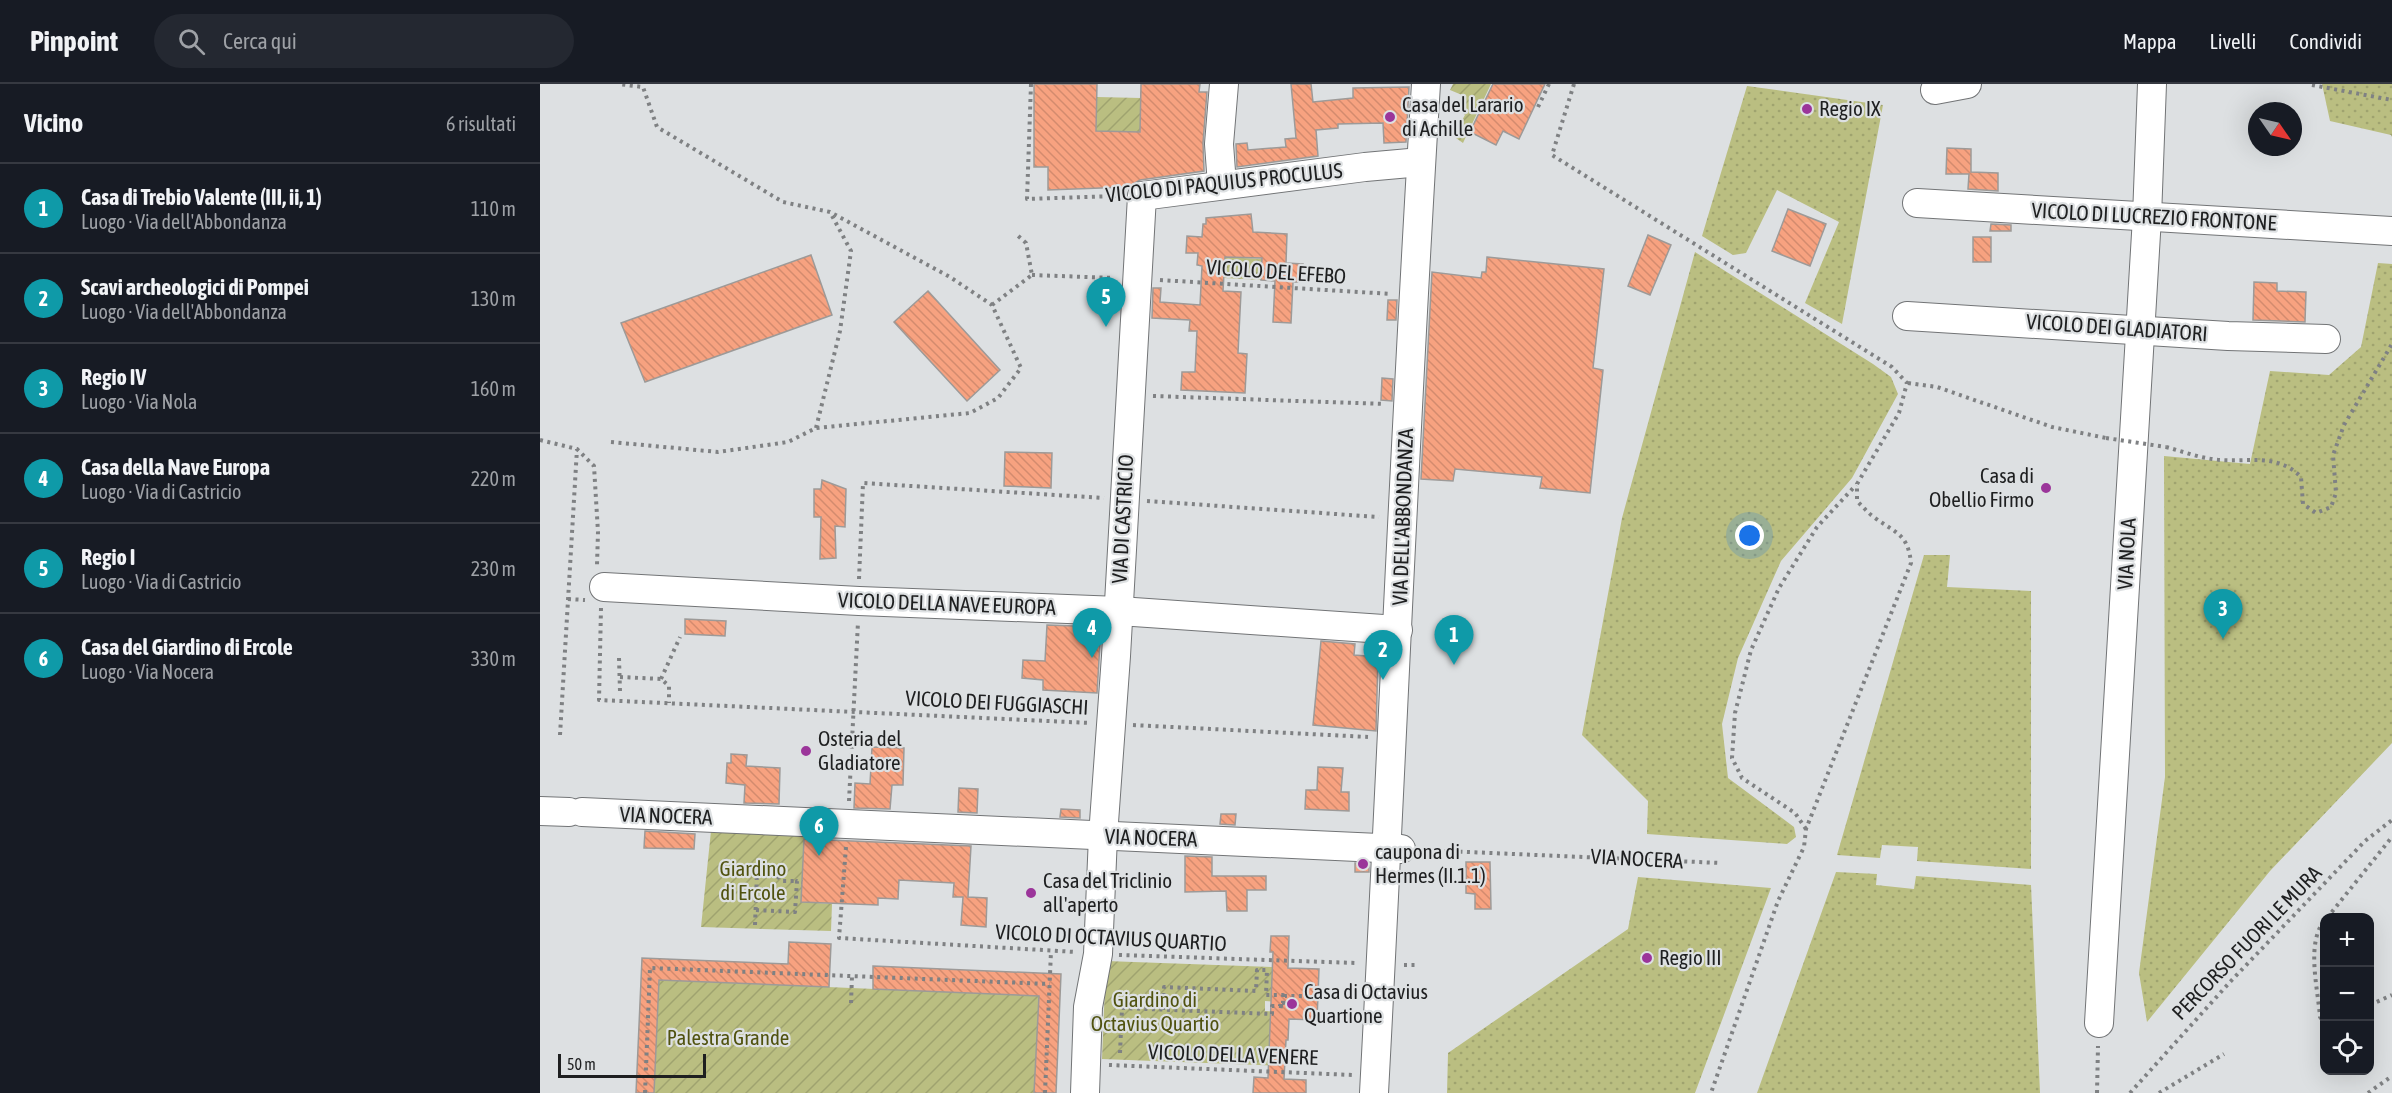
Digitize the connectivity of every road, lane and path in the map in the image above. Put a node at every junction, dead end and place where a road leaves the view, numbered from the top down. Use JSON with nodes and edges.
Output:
{"nodes":[{"id":1,"x":618,"y":84,"type":"edge"},
{"id":2,"x":1031,"y":84,"type":"edge"},
{"id":3,"x":1224,"y":84,"type":"edge"},
{"id":4,"x":1426,"y":84,"type":"edge"},
{"id":5,"x":1550,"y":84,"type":"edge"},
{"id":6,"x":1574,"y":84,"type":"edge"},
{"id":7,"x":1967,"y":84,"type":"edge"},
{"id":8,"x":2152,"y":84,"type":"edge"},
{"id":9,"x":2312,"y":85,"type":"edge"},
{"id":10,"x":1935,"y":90,"type":"dead end"},
{"id":11,"x":2392,"y":100,"type":"edge"},
{"id":12,"x":1538,"y":107,"type":"dead end"},
{"id":13,"x":1421,"y":162,"type":"junction"},
{"id":14,"x":1222,"y":185,"type":"junction"},
{"id":15,"x":1142,"y":196,"type":"junction"},
{"id":16,"x":1917,"y":203,"type":"dead end"},
{"id":17,"x":830,"y":212,"type":"junction"},
{"id":18,"x":2147,"y":217,"type":"junction"},
{"id":19,"x":2392,"y":231,"type":"edge"},
{"id":20,"x":1016,"y":234,"type":"dead end"},
{"id":21,"x":1032,"y":275,"type":"junction"},
{"id":22,"x":1136,"y":278,"type":"junction"},
{"id":23,"x":1414,"y":296,"type":"junction"},
{"id":24,"x":992,"y":305,"type":"junction"},
{"id":25,"x":1907,"y":316,"type":"dead end"},
{"id":26,"x":2139,"y":329,"type":"junction"},
{"id":27,"x":2326,"y":339,"type":"dead end"},
{"id":28,"x":2392,"y":344,"type":"edge"},
{"id":29,"x":1907,"y":383,"type":"junction"},
{"id":30,"x":1130,"y":395,"type":"junction"},
{"id":31,"x":1407,"y":405,"type":"junction"},
{"id":32,"x":816,"y":428,"type":"junction"},
{"id":33,"x":540,"y":440,"type":"edge"},
{"id":34,"x":611,"y":442,"type":"dead end"},
{"id":35,"x":577,"y":449,"type":"junction"},
{"id":36,"x":1857,"y":484,"type":"junction"},
{"id":37,"x":604,"y":586,"type":"junction"},
{"id":38,"x":1119,"y":611,"type":"junction"},
{"id":39,"x":1398,"y":630,"type":"junction"},
{"id":40,"x":680,"y":638,"type":"dead end"},
{"id":41,"x":620,"y":658,"type":"dead end"},
{"id":42,"x":620,"y":677,"type":"junction"},
{"id":43,"x":661,"y":679,"type":"junction"},
{"id":44,"x":620,"y":691,"type":"dead end"},
{"id":45,"x":669,"y":703,"type":"junction"},
{"id":46,"x":1112,"y":724,"type":"junction"},
{"id":47,"x":560,"y":735,"type":"dead end"},
{"id":48,"x":1393,"y":739,"type":"junction"},
{"id":49,"x":540,"y":811,"type":"edge"},
{"id":50,"x":2392,"y":820,"type":"edge"},
{"id":51,"x":1806,"y":829,"type":"junction"},
{"id":52,"x":1103,"y":836,"type":"junction"},
{"id":53,"x":2392,"y":837,"type":"edge"},
{"id":54,"x":1395,"y":848,"type":"junction"},
{"id":55,"x":1721,"y":863,"type":"dead end"},
{"id":56,"x":756,"y":910,"type":"junction"},
{"id":57,"x":2331,"y":913,"type":"edge"},
{"id":58,"x":755,"y":925,"type":"dead end"},
{"id":59,"x":2320,"y":928,"type":"edge"},
{"id":60,"x":839,"y":938,"type":"dead end"},
{"id":61,"x":1051,"y":951,"type":"junction"},
{"id":62,"x":1098,"y":954,"type":"junction"},
{"id":63,"x":1382,"y":964,"type":"junction"},
{"id":64,"x":852,"y":976,"type":"junction"},
{"id":65,"x":1050,"y":984,"type":"junction"},
{"id":66,"x":2392,"y":995,"type":"edge"},
{"id":67,"x":1303,"y":996,"type":"dead end"},
{"id":68,"x":851,"y":1003,"type":"dead end"},
{"id":69,"x":2374,"y":1003,"type":"edge"},
{"id":70,"x":1280,"y":1006,"type":"junction"},
{"id":71,"x":1163,"y":1010,"type":"junction"},
{"id":72,"x":2324,"y":1021,"type":"edge"},
{"id":73,"x":2098,"y":1031,"type":"joint"},
{"id":74,"x":1120,"y":1053,"type":"dead end"},
{"id":75,"x":2224,"y":1054,"type":"dead end"},
{"id":76,"x":1102,"y":1065,"type":"dead end"},
{"id":77,"x":2392,"y":1076,"type":"edge"},
{"id":78,"x":1368,"y":1084,"type":"edge"},
{"id":79,"x":645,"y":1093,"type":"edge"},
{"id":80,"x":1045,"y":1093,"type":"edge"},
{"id":81,"x":1085,"y":1093,"type":"edge"},
{"id":82,"x":1711,"y":1093,"type":"edge"},
{"id":83,"x":2097,"y":1093,"type":"edge"},
{"id":84,"x":2130,"y":1093,"type":"edge"},
{"id":85,"x":2159,"y":1093,"type":"edge"},
{"id":86,"x":2368,"y":1093,"type":"edge"}],
"edges":[{"from":1,"to":17,"type":"path"},
{"from":2,"to":15,"type":"path","name":"VICOLO DI PAQUIUS PROCULUS"},
{"from":3,"to":14,"type":"street"},
{"from":4,"to":13,"type":"street","name":"VIA DELL'ABBONDANZA"},
{"from":5,"to":12,"type":"path"},
{"from":6,"to":29,"type":"path"},
{"from":7,"to":10,"type":"street"},
{"from":8,"to":18,"type":"street","name":"VIA NOLA"},
{"from":9,"to":11,"type":"path"},
{"from":13,"to":14,"type":"street","name":"VICOLO DI PAQUIUS PROCULUS"},
{"from":13,"to":23,"type":"street","name":"VIA DELL'ABBONDANZA"},
{"from":14,"to":15,"type":"street","name":"VICOLO DI PAQUIUS PROCULUS"},
{"from":15,"to":22,"type":"street","name":"VIA DI CASTRICIO"},
{"from":16,"to":18,"type":"street","name":"VICOLO DI LUCREZIO FRONTONE"},
{"from":17,"to":24,"type":"path"},
{"from":17,"to":32,"type":"path"},
{"from":18,"to":19,"type":"street","name":"VICOLO DI LUCREZIO FRONTONE"},
{"from":18,"to":26,"type":"street","name":"VIA NOLA"},
{"from":20,"to":21,"type":"path"},
{"from":21,"to":22,"type":"path","name":"VICOLO DEL EFEBO"},
{"from":21,"to":24,"type":"path"},
{"from":22,"to":23,"type":"path","name":"VICOLO DEL EFEBO"},
{"from":22,"to":30,"type":"street","name":"VIA DI CASTRICIO"},
{"from":23,"to":31,"type":"street","name":"VIA DELL'ABBONDANZA"},
{"from":24,"to":32,"type":"path"},
{"from":25,"to":26,"type":"street","name":"VICOLO DEI GLADIATORI"},
{"from":26,"to":27,"type":"street","name":"VICOLO DEI GLADIATORI"},
{"from":26,"to":73,"type":"street","name":"VIA NOLA"},
{"from":28,"to":29,"type":"path","bridge":true},
{"from":29,"to":36,"type":"path"},
{"from":30,"to":31,"type":"path"},
{"from":30,"to":38,"type":"street","name":"VIA DI CASTRICIO"},
{"from":31,"to":39,"type":"street","name":"VIA DELL'ABBONDANZA"},
{"from":32,"to":34,"type":"path"},
{"from":33,"to":35,"type":"path"},
{"from":35,"to":37,"type":"path"},
{"from":35,"to":47,"type":"path"},
{"from":36,"to":51,"type":"path"},
{"from":36,"to":51,"type":"path"},
{"from":37,"to":38,"type":"street","name":"VICOLO DELLA NAVE EUROPA"},
{"from":37,"to":45,"type":"path","name":"VICOLO DEI FUGGIASCHI"},
{"from":38,"to":39,"type":"street","name":"VICOLO DELLA NAVE EUROPA"},
{"from":38,"to":46,"type":"street","name":"VIA DI CASTRICIO"},
{"from":39,"to":48,"type":"street","name":"VIA DELL'ABBONDANZA"},
{"from":40,"to":43,"type":"path"},
{"from":41,"to":42,"type":"path"},
{"from":42,"to":43,"type":"path"},
{"from":42,"to":44,"type":"path"},
{"from":43,"to":45,"type":"path"},
{"from":45,"to":46,"type":"path","name":"VICOLO DEI FUGGIASCHI"},
{"from":46,"to":48,"type":"path","name":"VICOLO DEI FUGGIASCHI"},
{"from":46,"to":52,"type":"street","name":"VIA DI CASTRICIO"},
{"from":48,"to":54,"type":"street","name":"VIA DELL'ABBONDANZA"},
{"from":49,"to":52,"type":"street","name":"VIA NOCERA"},
{"from":50,"to":84,"type":"path","name":"PERCORSO FUORI LE MURA"},
{"from":51,"to":82,"type":"path"},
{"from":52,"to":54,"type":"street","name":"VIA NOCERA"},
{"from":52,"to":62,"type":"street","name":"VIA DI CASTRICIO"},
{"from":53,"to":57,"type":"path","name":"PERCORSO FUORI LE MURA"},
{"from":54,"to":55,"type":"path","name":"VIA NOCERA"},
{"from":54,"to":63,"type":"street","name":"VIA DELL'ABBONDANZA"},
{"from":56,"to":56,"type":"path"},
{"from":56,"to":58,"type":"path"},
{"from":59,"to":72,"type":"path","name":"PERCORSO FUORI LE MURA"},
{"from":60,"to":61,"type":"path","name":"VICOLO DI OCTAVIUS QUARTIO"},
{"from":61,"to":62,"type":"path","name":"VICOLO DI OCTAVIUS QUARTIO"},
{"from":61,"to":65,"type":"path"},
{"from":62,"to":63,"type":"path","name":"VICOLO DI OCTAVIUS QUARTIO"},
{"from":62,"to":81,"type":"street","name":"VIA DI CASTRICIO"},
{"from":63,"to":78,"type":"street","name":"VIA DELL'ABBONDANZA"},
{"from":64,"to":65,"type":"path"},
{"from":64,"to":68,"type":"path"},
{"from":64,"to":79,"type":"path"},
{"from":65,"to":80,"type":"path"},
{"from":66,"to":69,"type":"path"},
{"from":67,"to":70,"type":"path"},
{"from":70,"to":71,"type":"path"},
{"from":70,"to":71,"type":"path"},
{"from":71,"to":74,"type":"path"},
{"from":73,"to":83,"type":"path"},
{"from":75,"to":85,"type":"path"},
{"from":76,"to":78,"type":"path","name":"VICOLO DELLA VENERE"},
{"from":77,"to":86,"type":"path"}]}
